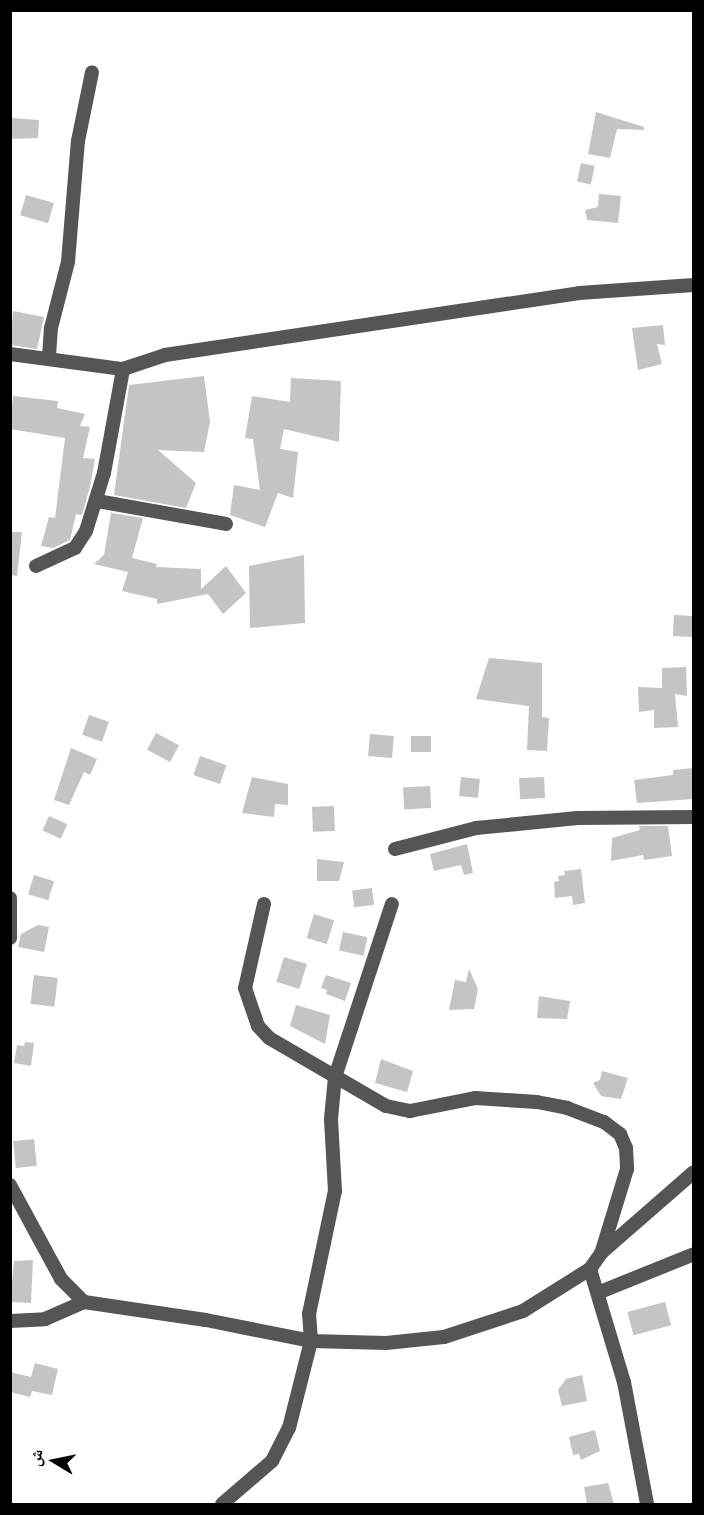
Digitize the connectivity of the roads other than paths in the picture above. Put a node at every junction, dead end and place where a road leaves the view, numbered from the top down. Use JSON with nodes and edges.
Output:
{"nodes":[{"id":1,"x":92,"y":72,"type":"dead end"},
{"id":2,"x":693,"y":285,"type":"edge"},
{"id":3,"x":10,"y":354,"type":"edge"},
{"id":4,"x":49,"y":356,"type":"junction"},
{"id":5,"x":123,"y":369,"type":"junction"},
{"id":6,"x":97,"y":501,"type":"junction"},
{"id":7,"x":226,"y":524,"type":"dead end"},
{"id":8,"x":36,"y":566,"type":"dead end"},
{"id":9,"x":693,"y":817,"type":"edge"},
{"id":10,"x":395,"y":849,"type":"dead end"},
{"id":11,"x":10,"y":898,"type":"edge"},
{"id":12,"x":264,"y":904,"type":"dead end"},
{"id":13,"x":392,"y":904,"type":"dead end"},
{"id":14,"x":10,"y":938,"type":"edge"},
{"id":15,"x":335,"y":1077,"type":"junction"},
{"id":16,"x":693,"y":1173,"type":"edge"},
{"id":17,"x":10,"y":1185,"type":"edge"},
{"id":18,"x":601,"y":1253,"type":"junction"},
{"id":19,"x":693,"y":1254,"type":"edge"},
{"id":20,"x":590,"y":1269,"type":"junction"},
{"id":21,"x":600,"y":1292,"type":"junction"},
{"id":22,"x":84,"y":1302,"type":"junction"},
{"id":23,"x":10,"y":1321,"type":"edge"},
{"id":24,"x":311,"y":1341,"type":"junction"},
{"id":25,"x":222,"y":1504,"type":"edge"},
{"id":26,"x":647,"y":1504,"type":"edge"}],
"edges":[{"from":1,"to":4,"type":"street"},
{"from":2,"to":5,"type":"street"},
{"from":3,"to":4,"type":"street"},
{"from":4,"to":5,"type":"street"},
{"from":5,"to":6,"type":"street"},
{"from":6,"to":7,"type":"street"},
{"from":6,"to":8,"type":"street"},
{"from":9,"to":10,"type":"street"},
{"from":11,"to":14,"type":"street"},
{"from":12,"to":15,"type":"street"},
{"from":13,"to":15,"type":"street"},
{"from":15,"to":18,"type":"street"},
{"from":15,"to":24,"type":"street"},
{"from":16,"to":18,"type":"street"},
{"from":17,"to":22,"type":"street"},
{"from":18,"to":20,"type":"street"},
{"from":19,"to":21,"type":"street"},
{"from":20,"to":21,"type":"street"},
{"from":20,"to":24,"type":"street"},
{"from":21,"to":26,"type":"street"},
{"from":22,"to":23,"type":"street"},
{"from":22,"to":24,"type":"street"},
{"from":24,"to":25,"type":"street"}]}
